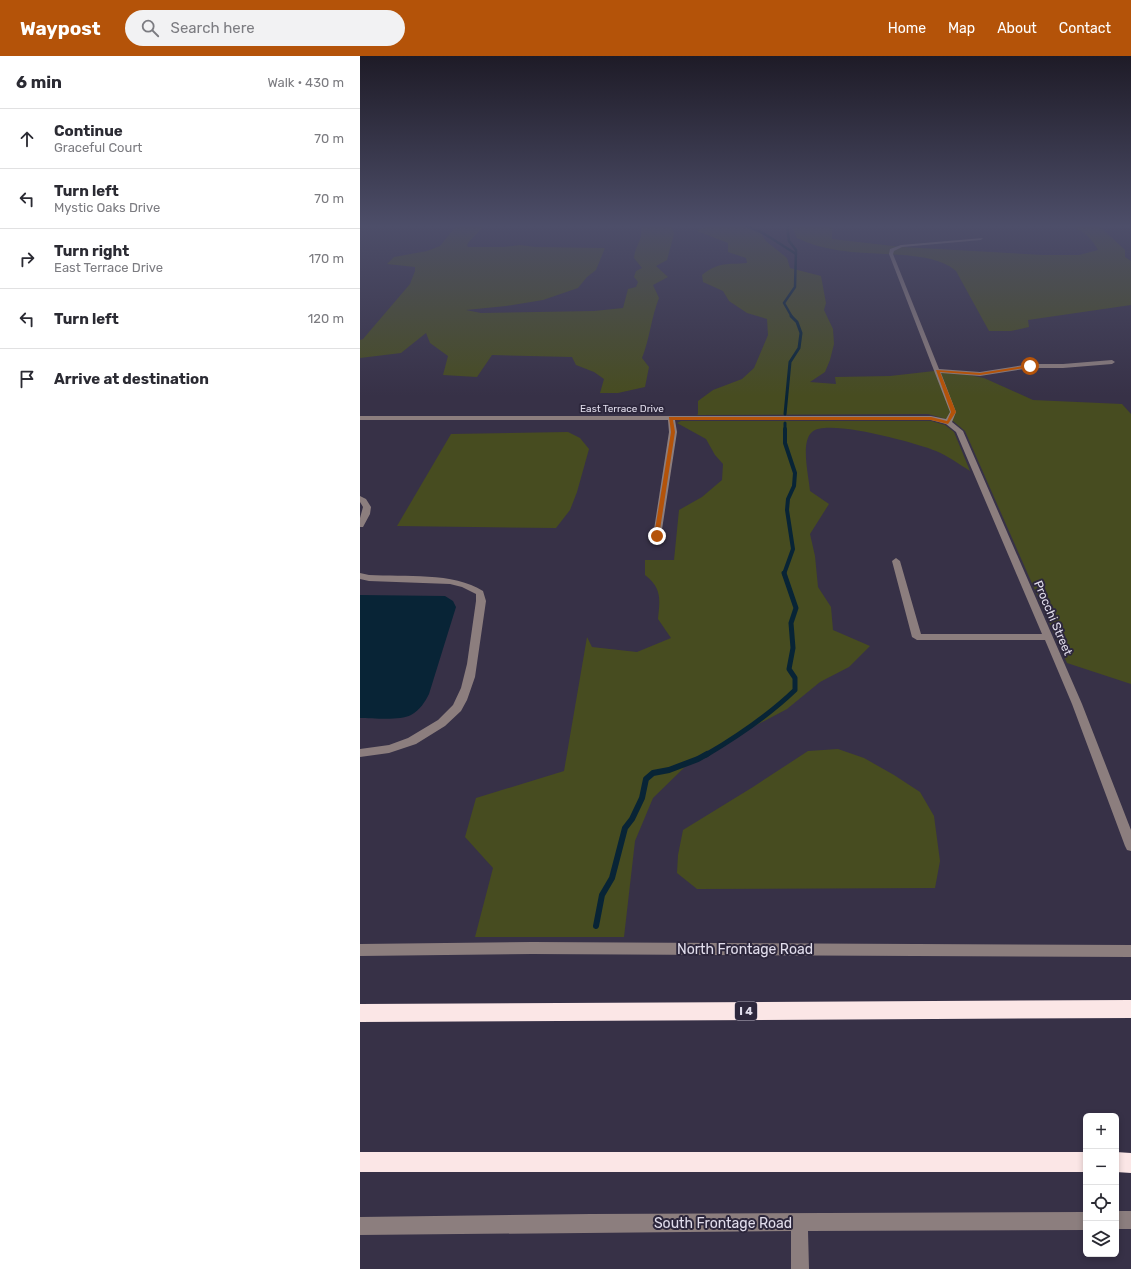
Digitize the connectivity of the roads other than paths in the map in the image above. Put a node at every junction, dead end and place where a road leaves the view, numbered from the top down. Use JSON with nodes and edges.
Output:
{"nodes":[{"id":1,"x":901,"y":283,"type":"edge"},
{"id":2,"x":1112,"y":362,"type":"dead end"},
{"id":3,"x":938,"y":371,"type":"junction"},
{"id":4,"x":360,"y":418,"type":"edge"},
{"id":5,"x":671,"y":418,"type":"junction"},
{"id":6,"x":948,"y":422,"type":"junction"},
{"id":7,"x":360,"y":498,"type":"edge"},
{"id":8,"x":360,"y":525,"type":"edge"},
{"id":9,"x":657,"y":536,"type":"dead end"},
{"id":10,"x":896,"y":561,"type":"dead end"},
{"id":11,"x":360,"y":576,"type":"edge"},
{"id":12,"x":1048,"y":637,"type":"junction"},
{"id":13,"x":360,"y":753,"type":"edge"},
{"id":14,"x":1131,"y":846,"type":"edge"},
{"id":15,"x":360,"y":950,"type":"edge"},
{"id":16,"x":1131,"y":951,"type":"edge"},
{"id":17,"x":1131,"y":1009,"type":"edge"},
{"id":18,"x":360,"y":1013,"type":"edge"},
{"id":19,"x":360,"y":1162,"type":"edge"},
{"id":20,"x":1083,"y":1162,"type":"edge"},
{"id":21,"x":1119,"y":1162,"type":"edge"},
{"id":22,"x":1131,"y":1162,"type":"edge"},
{"id":23,"x":1119,"y":1220,"type":"edge"},
{"id":24,"x":1131,"y":1220,"type":"edge"},
{"id":25,"x":1083,"y":1221,"type":"edge"},
{"id":26,"x":799,"y":1223,"type":"junction"},
{"id":27,"x":360,"y":1226,"type":"edge"},
{"id":28,"x":800,"y":1269,"type":"edge"}],
"edges":[{"from":1,"to":3,"type":"street"},
{"from":2,"to":3,"type":"street"},
{"from":3,"to":6,"type":"street"},
{"from":4,"to":5,"type":"street","name":"East Terrace Drive"},
{"from":5,"to":6,"type":"street","name":"East Terrace Drive"},
{"from":5,"to":9,"type":"street"},
{"from":6,"to":12,"type":"street","name":"Procchi Street"},
{"from":7,"to":8,"type":"street"},
{"from":10,"to":12,"type":"street"},
{"from":11,"to":13,"type":"street"},
{"from":12,"to":14,"type":"street","name":"Procchi Street"},
{"from":15,"to":16,"type":"street","name":"North Frontage Road"},
{"from":17,"to":18,"type":"highway","number":"I 4"},
{"from":19,"to":20,"type":"highway"},
{"from":21,"to":22,"type":"highway"},
{"from":23,"to":24,"type":"street"},
{"from":25,"to":26,"type":"street","name":"South Frontage Road"},
{"from":26,"to":27,"type":"street","name":"South Frontage Road"},
{"from":26,"to":28,"type":"street"}]}
